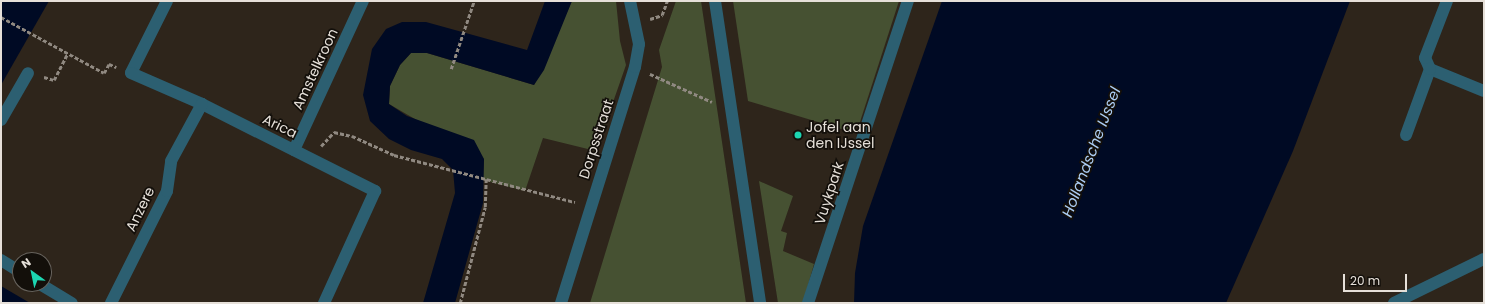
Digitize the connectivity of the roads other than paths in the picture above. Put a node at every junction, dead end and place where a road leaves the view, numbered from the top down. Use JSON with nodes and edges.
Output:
{"nodes":[{"id":1,"x":167,"y":1,"type":"edge"},
{"id":2,"x":363,"y":1,"type":"edge"},
{"id":3,"x":630,"y":1,"type":"edge"},
{"id":4,"x":715,"y":1,"type":"edge"},
{"id":5,"x":908,"y":1,"type":"edge"},
{"id":6,"x":1448,"y":1,"type":"edge"},
{"id":7,"x":1430,"y":68,"type":"junction"},
{"id":8,"x":28,"y":74,"type":"road end"},
{"id":9,"x":1484,"y":91,"type":"edge"},
{"id":10,"x":202,"y":104,"type":"junction"},
{"id":11,"x":1,"y":120,"type":"edge"},
{"id":12,"x":1406,"y":135,"type":"dead end"},
{"id":13,"x":294,"y":150,"type":"junction"},
{"id":14,"x":1484,"y":259,"type":"edge"},
{"id":15,"x":1,"y":260,"type":"edge"},
{"id":16,"x":12,"y":267,"type":"edge"},
{"id":17,"x":52,"y":291,"type":"edge"},
{"id":18,"x":72,"y":303,"type":"edge"},
{"id":19,"x":111,"y":303,"type":"edge"},
{"id":20,"x":324,"y":303,"type":"edge"},
{"id":21,"x":560,"y":303,"type":"edge"},
{"id":22,"x":760,"y":303,"type":"edge"},
{"id":23,"x":808,"y":303,"type":"edge"},
{"id":24,"x":1394,"y":303,"type":"edge"}],
"edges":[{"from":1,"to":10,"type":"street","name":"Arica"},
{"from":2,"to":13,"type":"street","name":"Amstelkroon"},
{"from":3,"to":21,"type":"street","name":"Dorpsstraat"},
{"from":4,"to":22,"type":"street"},
{"from":5,"to":23,"type":"street","name":"Vuykpark"},
{"from":6,"to":7,"type":"street"},
{"from":7,"to":9,"type":"street"},
{"from":7,"to":12,"type":"street"},
{"from":8,"to":11,"type":"street"},
{"from":10,"to":13,"type":"street","name":"Arica"},
{"from":10,"to":19,"type":"street","name":"Anzere"},
{"from":13,"to":20,"type":"street","name":"Arica"},
{"from":14,"to":24,"type":"street"},
{"from":15,"to":16,"type":"street"},
{"from":17,"to":18,"type":"street"}]}
